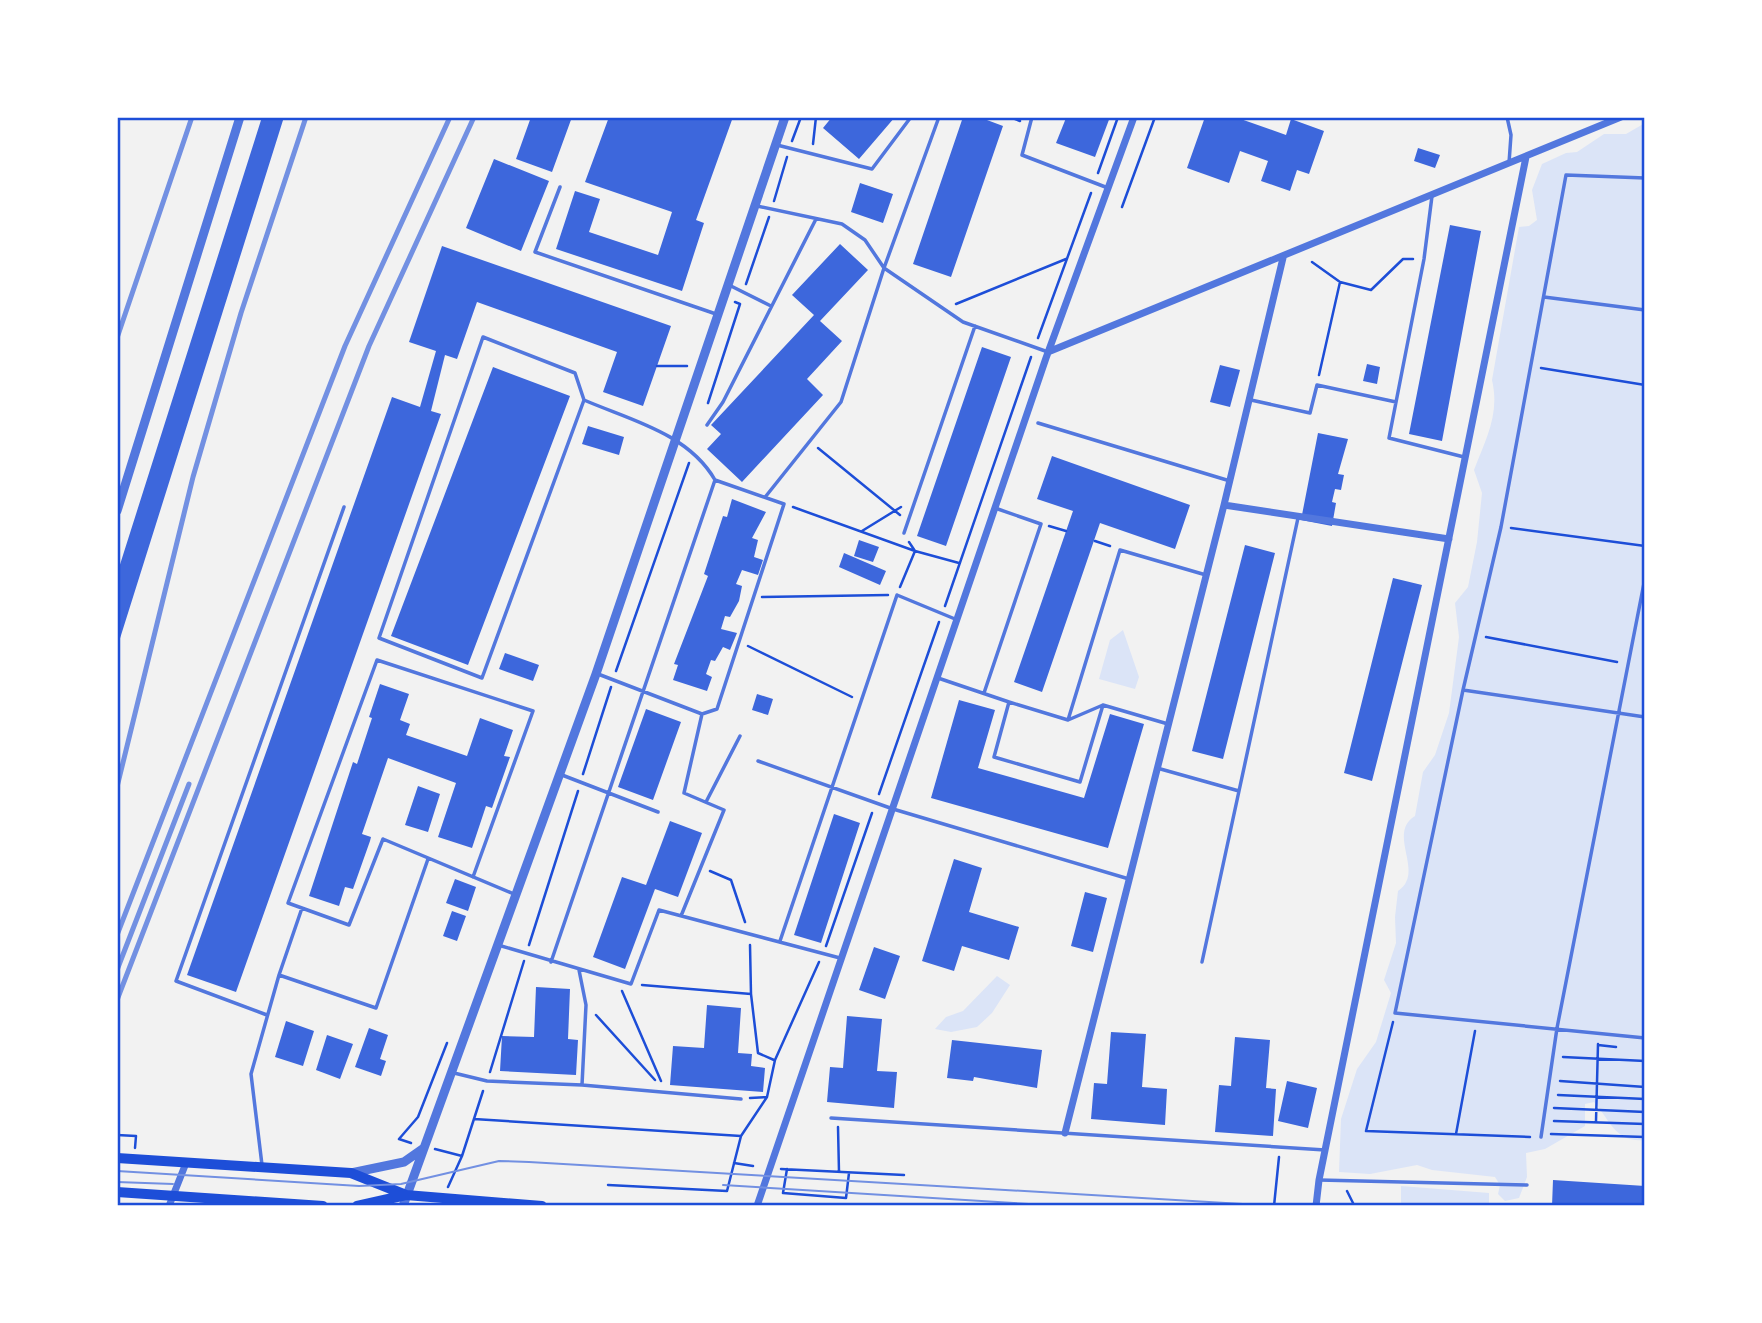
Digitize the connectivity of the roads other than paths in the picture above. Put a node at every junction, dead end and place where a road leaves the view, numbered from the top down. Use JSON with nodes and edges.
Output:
{"nodes":[{"id":1,"x":240,"y":117,"type":"edge"},
{"id":2,"x":785,"y":117,"type":"edge"},
{"id":3,"x":911,"y":117,"type":"edge"},
{"id":4,"x":939,"y":117,"type":"edge"},
{"id":5,"x":1031,"y":117,"type":"edge"},
{"id":6,"x":1134,"y":117,"type":"edge"},
{"id":7,"x":1507,"y":117,"type":"edge"},
{"id":8,"x":1621,"y":117,"type":"edge"},
{"id":9,"x":776,"y":145,"type":"junction"},
{"id":10,"x":1526,"y":157,"type":"junction"},
{"id":11,"x":1509,"y":164,"type":"junction"},
{"id":12,"x":1645,"y":178,"type":"edge"},
{"id":13,"x":560,"y":187,"type":"dead end"},
{"id":14,"x":1108,"y":188,"type":"junction"},
{"id":15,"x":1432,"y":195,"type":"junction"},
{"id":16,"x":755,"y":206,"type":"junction"},
{"id":17,"x":816,"y":219,"type":"junction"},
{"id":18,"x":1283,"y":258,"type":"junction"},
{"id":19,"x":884,"y":268,"type":"junction"},
{"id":20,"x":728,"y":285,"type":"junction"},
{"id":21,"x":1544,"y":297,"type":"junction"},
{"id":22,"x":771,"y":306,"type":"junction"},
{"id":23,"x":1645,"y":310,"type":"edge"},
{"id":24,"x":718,"y":315,"type":"junction"},
{"id":25,"x":975,"y":326,"type":"junction"},
{"id":26,"x":1048,"y":352,"type":"junction"},
{"id":27,"x":583,"y":400,"type":"junction"},
{"id":28,"x":1249,"y":400,"type":"junction"},
{"id":29,"x":1396,"y":402,"type":"junction"},
{"id":30,"x":1038,"y":423,"type":"dead end"},
{"id":31,"x":707,"y":425,"type":"dead end"},
{"id":32,"x":676,"y":439,"type":"junction"},
{"id":33,"x":1466,"y":457,"type":"junction"},
{"id":34,"x":715,"y":480,"type":"junction"},
{"id":35,"x":1230,"y":481,"type":"junction"},
{"id":36,"x":766,"y":497,"type":"junction"},
{"id":37,"x":1224,"y":505,"type":"junction"},
{"id":38,"x":344,"y":507,"type":"dead end"},
{"id":39,"x":995,"y":508,"type":"junction"},
{"id":40,"x":117,"y":511,"type":"edge"},
{"id":41,"x":1298,"y":518,"type":"junction"},
{"id":42,"x":904,"y":533,"type":"road end"},
{"id":43,"x":1449,"y":539,"type":"junction"},
{"id":44,"x":1206,"y":575,"type":"junction"},
{"id":45,"x":1645,"y":578,"type":"edge"},
{"id":46,"x":957,"y":620,"type":"junction"},
{"id":47,"x":596,"y":674,"type":"junction"},
{"id":48,"x":937,"y":678,"type":"junction"},
{"id":49,"x":1463,"y":690,"type":"junction"},
{"id":50,"x":643,"y":692,"type":"junction"},
{"id":51,"x":984,"y":694,"type":"junction"},
{"id":52,"x":1009,"y":702,"type":"junction"},
{"id":53,"x":1103,"y":705,"type":"junction"},
{"id":54,"x":1618,"y":712,"type":"junction"},
{"id":55,"x":702,"y":714,"type":"junction"},
{"id":56,"x":1645,"y":717,"type":"edge"},
{"id":57,"x":1068,"y":720,"type":"junction"},
{"id":58,"x":1168,"y":724,"type":"junction"},
{"id":59,"x":740,"y":736,"type":"dead end"},
{"id":60,"x":758,"y":761,"type":"dead end"},
{"id":61,"x":1157,"y":768,"type":"junction"},
{"id":62,"x":560,"y":774,"type":"junction"},
{"id":63,"x":832,"y":787,"type":"junction"},
{"id":64,"x":1239,"y":791,"type":"junction"},
{"id":65,"x":608,"y":793,"type":"junction"},
{"id":66,"x":706,"y":802,"type":"junction"},
{"id":67,"x":892,"y":809,"type":"junction"},
{"id":68,"x":658,"y":812,"type":"dead end"},
{"id":69,"x":428,"y":859,"type":"junction"},
{"id":70,"x":473,"y":877,"type":"junction"},
{"id":71,"x":1129,"y":879,"type":"junction"},
{"id":72,"x":516,"y":895,"type":"junction"},
{"id":73,"x":302,"y":908,"type":"junction"},
{"id":74,"x":681,"y":916,"type":"junction"},
{"id":75,"x":780,"y":941,"type":"junction"},
{"id":76,"x":498,"y":945,"type":"junction"},
{"id":77,"x":842,"y":958,"type":"junction"},
{"id":78,"x":551,"y":962,"type":"junction"},
{"id":79,"x":1202,"y":962,"type":"dead end"},
{"id":80,"x":579,"y":970,"type":"junction"},
{"id":81,"x":279,"y":975,"type":"junction"},
{"id":82,"x":267,"y":1015,"type":"junction"},
{"id":83,"x":1557,"y":1028,"type":"junction"},
{"id":84,"x":1645,"y":1038,"type":"edge"},
{"id":85,"x":454,"y":1073,"type":"junction"},
{"id":86,"x":582,"y":1085,"type":"junction"},
{"id":87,"x":741,"y":1099,"type":"road end"},
{"id":88,"x":831,"y":1118,"type":"dead end"},
{"id":89,"x":1065,"y":1133,"type":"junction"},
{"id":90,"x":1541,"y":1135,"type":"road end"},
{"id":91,"x":425,"y":1147,"type":"junction"},
{"id":92,"x":1325,"y":1150,"type":"junction"},
{"id":93,"x":117,"y":1158,"type":"edge"},
{"id":94,"x":186,"y":1163,"type":"junction"},
{"id":95,"x":262,"y":1167,"type":"junction"},
{"id":96,"x":351,"y":1173,"type":"junction"},
{"id":97,"x":1319,"y":1180,"type":"junction"},
{"id":98,"x":1527,"y":1185,"type":"dead end"},
{"id":99,"x":122,"y":1192,"type":"edge"},
{"id":100,"x":405,"y":1200,"type":"edge"},
{"id":101,"x":171,"y":1201,"type":"edge"},
{"id":102,"x":323,"y":1206,"type":"edge"},
{"id":103,"x":357,"y":1206,"type":"edge"},
{"id":104,"x":542,"y":1206,"type":"edge"},
{"id":105,"x":757,"y":1206,"type":"edge"},
{"id":106,"x":1316,"y":1206,"type":"edge"}],
"edges":[{"from":1,"to":40,"type":"street"},
{"from":2,"to":9,"type":"street"},
{"from":3,"to":9,"type":"lane"},
{"from":4,"to":19,"type":"lane"},
{"from":5,"to":14,"type":"lane"},
{"from":6,"to":14,"type":"street"},
{"from":7,"to":11,"type":"lane"},
{"from":8,"to":10,"type":"street"},
{"from":9,"to":16,"type":"street"},
{"from":10,"to":11,"type":"street"},
{"from":10,"to":33,"type":"street"},
{"from":11,"to":15,"type":"street"},
{"from":12,"to":21,"type":"lane"},
{"from":13,"to":24,"type":"lane"},
{"from":14,"to":26,"type":"street"},
{"from":15,"to":18,"type":"street"},
{"from":15,"to":29,"type":"lane"},
{"from":16,"to":17,"type":"lane"},
{"from":16,"to":20,"type":"street"},
{"from":17,"to":19,"type":"lane"},
{"from":17,"to":22,"type":"lane"},
{"from":18,"to":26,"type":"street"},
{"from":18,"to":28,"type":"street"},
{"from":19,"to":25,"type":"lane"},
{"from":19,"to":36,"type":"lane"},
{"from":20,"to":22,"type":"lane"},
{"from":20,"to":24,"type":"street"},
{"from":21,"to":23,"type":"lane"},
{"from":21,"to":49,"type":"lane"},
{"from":22,"to":31,"type":"lane"},
{"from":24,"to":32,"type":"street"},
{"from":25,"to":26,"type":"lane"},
{"from":25,"to":42,"type":"lane"},
{"from":26,"to":39,"type":"street"},
{"from":27,"to":27,"type":"lane"},
{"from":27,"to":32,"type":"lane"},
{"from":28,"to":29,"type":"lane"},
{"from":28,"to":35,"type":"street"},
{"from":29,"to":33,"type":"lane"},
{"from":30,"to":35,"type":"lane"},
{"from":32,"to":34,"type":"lane"},
{"from":32,"to":47,"type":"street"},
{"from":33,"to":43,"type":"street"},
{"from":34,"to":36,"type":"lane"},
{"from":34,"to":50,"type":"lane"},
{"from":35,"to":37,"type":"street"},
{"from":36,"to":55,"type":"lane"},
{"from":37,"to":41,"type":"street"},
{"from":37,"to":44,"type":"street"},
{"from":38,"to":82,"type":"lane"},
{"from":39,"to":46,"type":"street"},
{"from":39,"to":51,"type":"lane"},
{"from":41,"to":43,"type":"street"},
{"from":41,"to":64,"type":"lane"},
{"from":43,"to":92,"type":"street"},
{"from":44,"to":57,"type":"lane"},
{"from":44,"to":58,"type":"street"},
{"from":45,"to":54,"type":"lane"},
{"from":46,"to":48,"type":"street"},
{"from":46,"to":63,"type":"lane"},
{"from":47,"to":50,"type":"lane"},
{"from":47,"to":62,"type":"street"},
{"from":48,"to":51,"type":"lane"},
{"from":48,"to":67,"type":"street"},
{"from":49,"to":54,"type":"lane"},
{"from":49,"to":83,"type":"lane"},
{"from":50,"to":55,"type":"lane"},
{"from":50,"to":65,"type":"lane"},
{"from":51,"to":52,"type":"lane"},
{"from":52,"to":53,"type":"lane"},
{"from":52,"to":57,"type":"lane"},
{"from":53,"to":57,"type":"lane"},
{"from":53,"to":58,"type":"lane"},
{"from":54,"to":56,"type":"lane"},
{"from":54,"to":83,"type":"lane"},
{"from":55,"to":66,"type":"lane"},
{"from":58,"to":61,"type":"street"},
{"from":59,"to":66,"type":"lane"},
{"from":60,"to":63,"type":"lane"},
{"from":61,"to":64,"type":"lane"},
{"from":61,"to":71,"type":"street"},
{"from":62,"to":65,"type":"lane"},
{"from":62,"to":72,"type":"street"},
{"from":63,"to":67,"type":"lane"},
{"from":63,"to":75,"type":"lane"},
{"from":64,"to":79,"type":"lane"},
{"from":65,"to":68,"type":"lane"},
{"from":65,"to":78,"type":"lane"},
{"from":66,"to":74,"type":"lane"},
{"from":67,"to":71,"type":"lane"},
{"from":67,"to":77,"type":"street"},
{"from":69,"to":70,"type":"lane"},
{"from":69,"to":73,"type":"lane"},
{"from":69,"to":81,"type":"lane"},
{"from":70,"to":72,"type":"lane"},
{"from":70,"to":73,"type":"lane"},
{"from":71,"to":89,"type":"street"},
{"from":72,"to":76,"type":"street"},
{"from":73,"to":81,"type":"lane"},
{"from":74,"to":75,"type":"lane"},
{"from":74,"to":80,"type":"lane"},
{"from":75,"to":77,"type":"lane"},
{"from":76,"to":78,"type":"lane"},
{"from":76,"to":85,"type":"street"},
{"from":77,"to":105,"type":"street"},
{"from":78,"to":80,"type":"lane"},
{"from":80,"to":86,"type":"lane"},
{"from":81,"to":82,"type":"lane"},
{"from":82,"to":95,"type":"lane"},
{"from":83,"to":84,"type":"lane"},
{"from":83,"to":90,"type":"lane"},
{"from":85,"to":86,"type":"lane"},
{"from":85,"to":91,"type":"street"},
{"from":86,"to":87,"type":"lane"},
{"from":88,"to":89,"type":"lane"},
{"from":89,"to":92,"type":"lane"},
{"from":91,"to":96,"type":"street"},
{"from":91,"to":100,"type":"street"},
{"from":92,"to":97,"type":"street"},
{"from":93,"to":94,"type":"main road"},
{"from":94,"to":95,"type":"main road"},
{"from":94,"to":101,"type":"street"},
{"from":95,"to":96,"type":"main road"},
{"from":96,"to":100,"type":"main road"},
{"from":97,"to":98,"type":"lane"},
{"from":97,"to":106,"type":"street"},
{"from":99,"to":101,"type":"main road"},
{"from":100,"to":103,"type":"main road"},
{"from":100,"to":104,"type":"main road"},
{"from":101,"to":102,"type":"main road"}]}
